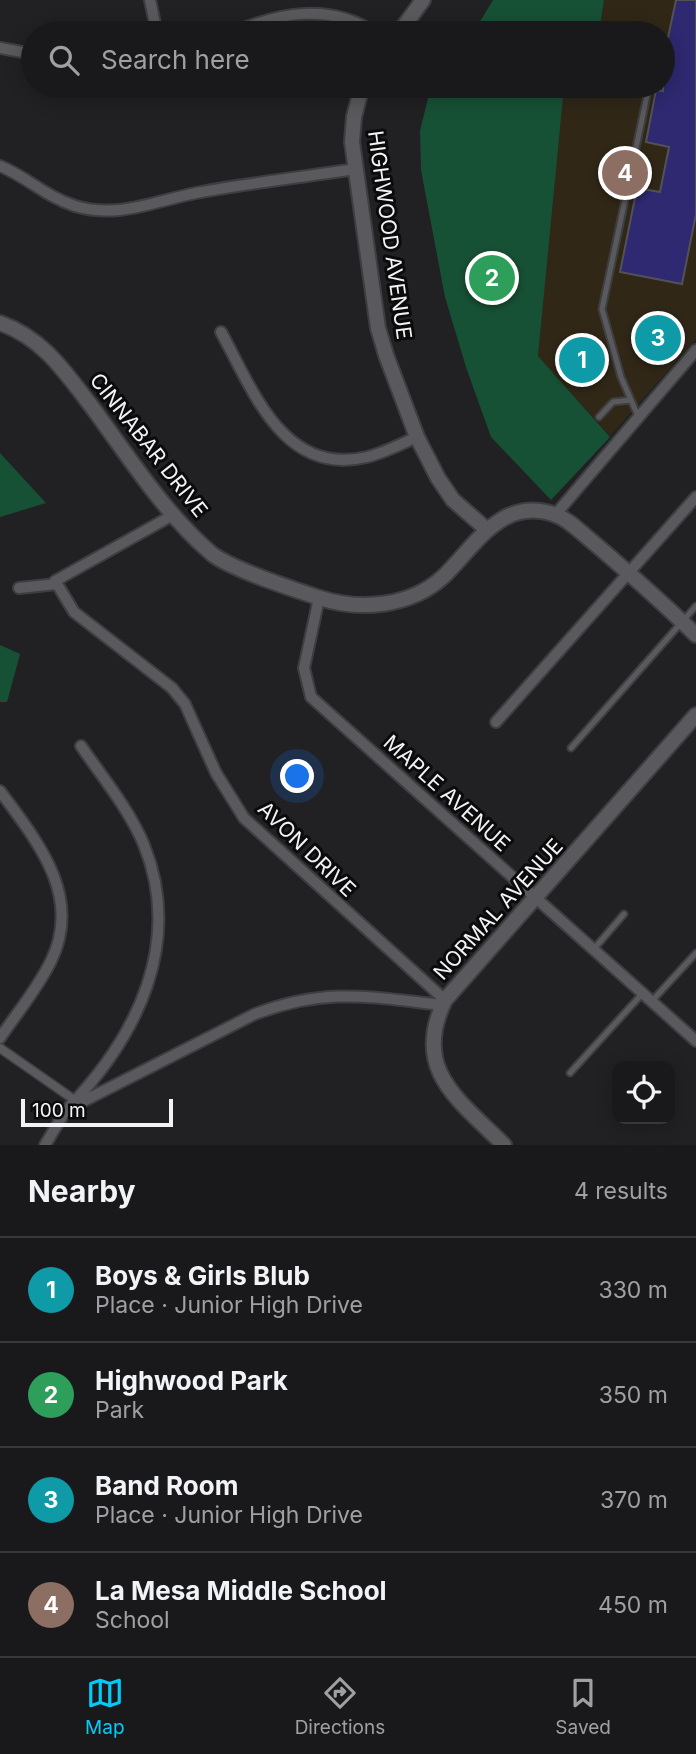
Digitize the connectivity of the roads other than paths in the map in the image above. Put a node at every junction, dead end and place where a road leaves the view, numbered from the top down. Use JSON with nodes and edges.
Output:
{"nodes":[{"id":1,"x":150,"y":0,"type":"edge"},
{"id":2,"x":293,"y":0,"type":"edge"},
{"id":3,"x":423,"y":0,"type":"edge"},
{"id":4,"x":293,"y":13,"type":"junction"},
{"id":5,"x":154,"y":21,"type":"edge"},
{"id":6,"x":259,"y":21,"type":"edge"},
{"id":7,"x":357,"y":21,"type":"edge"},
{"id":8,"x":408,"y":21,"type":"edge"},
{"id":9,"x":0,"y":48,"type":"edge"},
{"id":10,"x":21,"y":52,"type":"edge"},
{"id":11,"x":359,"y":98,"type":"edge"},
{"id":12,"x":646,"y":98,"type":"edge"},
{"id":13,"x":0,"y":166,"type":"edge"},
{"id":14,"x":356,"y":169,"type":"junction"},
{"id":15,"x":0,"y":323,"type":"edge"},
{"id":16,"x":221,"y":332,"type":"dead end"},
{"id":17,"x":696,"y":350,"type":"edge"},
{"id":18,"x":631,"y":400,"type":"junction"},
{"id":19,"x":638,"y":416,"type":"junction"},
{"id":20,"x":599,"y":417,"type":"dead end"},
{"id":21,"x":417,"y":437,"type":"junction"},
{"id":22,"x":696,"y":497,"type":"edge"},
{"id":23,"x":555,"y":514,"type":"junction"},
{"id":24,"x":173,"y":515,"type":"junction"},
{"id":25,"x":485,"y":528,"type":"junction"},
{"id":26,"x":630,"y":573,"type":"junction"},
{"id":27,"x":57,"y":584,"type":"junction"},
{"id":28,"x":19,"y":588,"type":"dead end"},
{"id":29,"x":319,"y":597,"type":"junction"},
{"id":30,"x":696,"y":606,"type":"edge"},
{"id":31,"x":682,"y":622,"type":"junction"},
{"id":32,"x":696,"y":635,"type":"edge"},
{"id":33,"x":696,"y":715,"type":"edge"},
{"id":34,"x":496,"y":722,"type":"dead end"},
{"id":35,"x":81,"y":746,"type":"dead end"},
{"id":36,"x":571,"y":748,"type":"dead end"},
{"id":37,"x":0,"y":791,"type":"edge"},
{"id":38,"x":536,"y":898,"type":"junction"},
{"id":39,"x":624,"y":914,"type":"dead end"},
{"id":40,"x":593,"y":950,"type":"junction"},
{"id":41,"x":696,"y":953,"type":"edge"},
{"id":42,"x":642,"y":994,"type":"junction"},
{"id":43,"x":444,"y":1002,"type":"junction"},
{"id":44,"x":651,"y":1002,"type":"junction"},
{"id":45,"x":0,"y":1038,"type":"edge"},
{"id":46,"x":696,"y":1041,"type":"edge"},
{"id":47,"x":0,"y":1048,"type":"edge"},
{"id":48,"x":570,"y":1073,"type":"dead end"},
{"id":49,"x":76,"y":1101,"type":"junction"},
{"id":50,"x":66,"y":1110,"type":"junction"},
{"id":51,"x":45,"y":1145,"type":"edge"},
{"id":52,"x":504,"y":1145,"type":"edge"}],
"edges":[{"from":1,"to":5,"type":"street"},
{"from":2,"to":4,"type":"street"},
{"from":3,"to":8,"type":"street"},
{"from":4,"to":6,"type":"street"},
{"from":4,"to":7,"type":"street"},
{"from":9,"to":10,"type":"street"},
{"from":11,"to":14,"type":"street","name":"HIGHWOOD AVENUE"},
{"from":12,"to":18,"type":"lane"},
{"from":13,"to":14,"type":"street"},
{"from":14,"to":21,"type":"street","name":"HIGHWOOD AVENUE"},
{"from":15,"to":24,"type":"street","name":"CINNABAR DRIVE"},
{"from":16,"to":21,"type":"street"},
{"from":17,"to":19,"type":"street"},
{"from":18,"to":19,"type":"lane"},
{"from":18,"to":20,"type":"lane"},
{"from":19,"to":23,"type":"street"},
{"from":21,"to":25,"type":"street","name":"HIGHWOOD AVENUE"},
{"from":22,"to":26,"type":"street"},
{"from":23,"to":25,"type":"street","name":"CINNABAR DRIVE"},
{"from":23,"to":26,"type":"street"},
{"from":24,"to":27,"type":"street"},
{"from":24,"to":29,"type":"street","name":"CINNABAR DRIVE"},
{"from":25,"to":29,"type":"street","name":"CINNABAR DRIVE"},
{"from":26,"to":31,"type":"street"},
{"from":26,"to":34,"type":"street"},
{"from":27,"to":28,"type":"street"},
{"from":27,"to":43,"type":"street","name":"AVON DRIVE"},
{"from":29,"to":38,"type":"street","name":"MAPLE AVENUE"},
{"from":30,"to":31,"type":"lane"},
{"from":31,"to":32,"type":"street"},
{"from":31,"to":36,"type":"lane"},
{"from":33,"to":38,"type":"street","name":"NORMAL AVENUE"},
{"from":35,"to":49,"type":"street"},
{"from":37,"to":45,"type":"street"},
{"from":38,"to":40,"type":"street","name":"MAPLE AVENUE"},
{"from":38,"to":43,"type":"street","name":"NORMAL AVENUE"},
{"from":39,"to":40,"type":"lane"},
{"from":40,"to":42,"type":"street","name":"MAPLE AVENUE"},
{"from":41,"to":44,"type":"lane"},
{"from":42,"to":44,"type":"street","name":"MAPLE AVENUE"},
{"from":42,"to":48,"type":"lane"},
{"from":43,"to":50,"type":"street"},
{"from":43,"to":52,"type":"street","name":"NORMAL AVENUE"},
{"from":44,"to":46,"type":"street","name":"MAPLE AVENUE"},
{"from":47,"to":49,"type":"street"},
{"from":49,"to":50,"type":"street"},
{"from":50,"to":51,"type":"street"}]}
